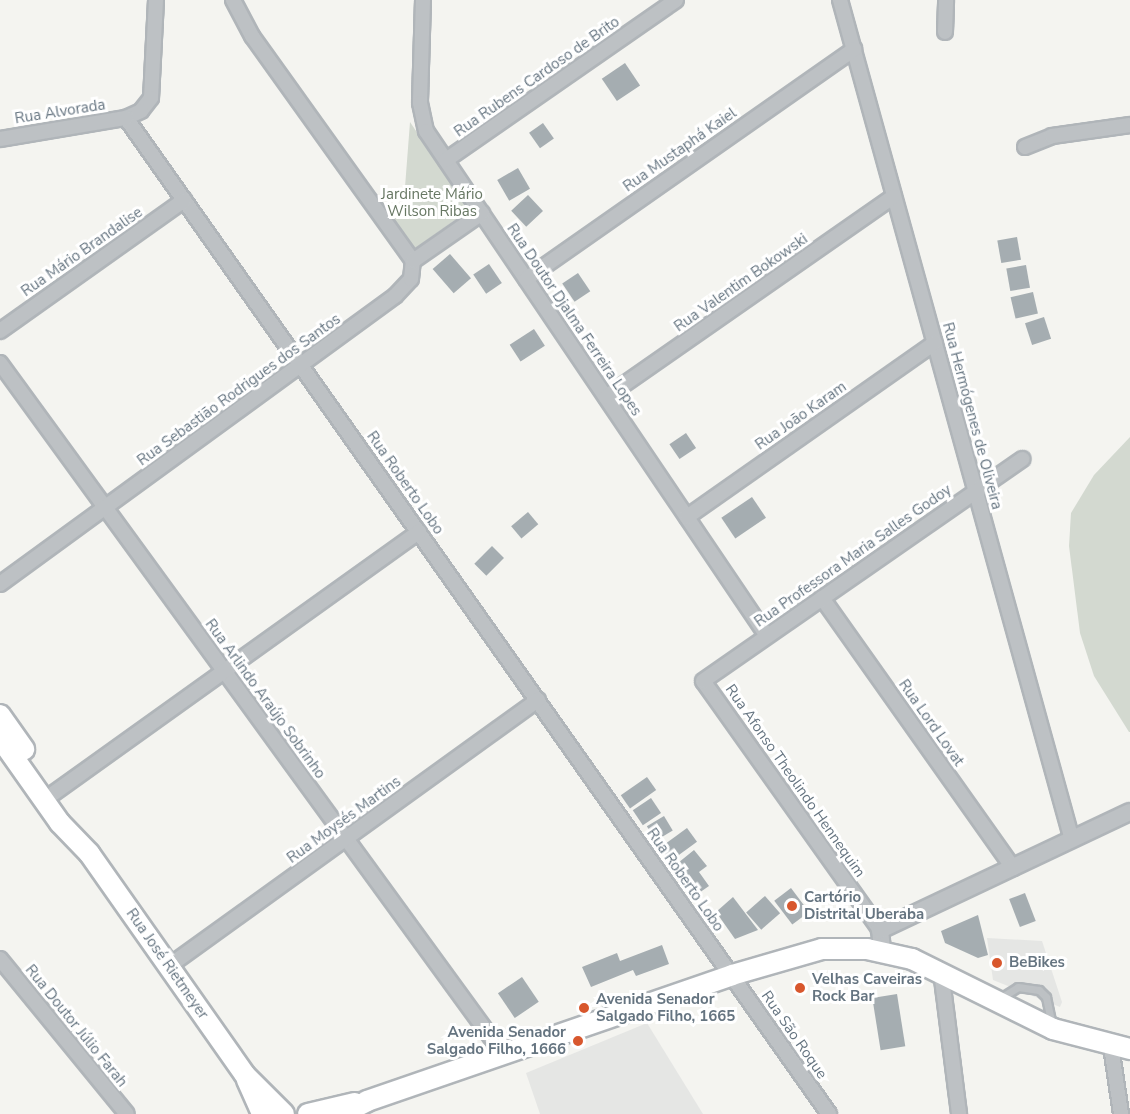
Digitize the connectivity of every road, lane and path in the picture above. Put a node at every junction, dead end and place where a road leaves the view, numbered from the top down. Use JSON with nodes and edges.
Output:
{"nodes":[{"id":1,"x":156,"y":0,"type":"edge"},
{"id":2,"x":233,"y":0,"type":"edge"},
{"id":3,"x":423,"y":0,"type":"edge"},
{"id":4,"x":676,"y":0,"type":"edge"},
{"id":5,"x":840,"y":0,"type":"edge"},
{"id":6,"x":946,"y":0,"type":"edge"},
{"id":7,"x":945,"y":32,"type":"dead end"},
{"id":8,"x":854,"y":49,"type":"junction"},
{"id":9,"x":126,"y":118,"type":"junction"},
{"id":10,"x":1130,"y":125,"type":"edge"},
{"id":11,"x":0,"y":139,"type":"edge"},
{"id":12,"x":1025,"y":147,"type":"dead end"},
{"id":13,"x":446,"y":160,"type":"junction"},
{"id":14,"x":894,"y":196,"type":"junction"},
{"id":15,"x":184,"y":200,"type":"junction"},
{"id":16,"x":482,"y":213,"type":"junction"},
{"id":17,"x":413,"y":261,"type":"junction"},
{"id":18,"x":526,"y":279,"type":"junction"},
{"id":19,"x":0,"y":331,"type":"edge"},
{"id":20,"x":935,"y":343,"type":"junction"},
{"id":21,"x":0,"y":363,"type":"edge"},
{"id":22,"x":301,"y":365,"type":"junction"},
{"id":23,"x":606,"y":397,"type":"junction"},
{"id":24,"x":1023,"y":459,"type":"dead end"},
{"id":25,"x":975,"y":492,"type":"junction"},
{"id":26,"x":105,"y":508,"type":"junction"},
{"id":27,"x":687,"y":517,"type":"junction"},
{"id":28,"x":419,"y":532,"type":"junction"},
{"id":29,"x":0,"y":584,"type":"edge"},
{"id":30,"x":822,"y":598,"type":"junction"},
{"id":31,"x":767,"y":636,"type":"junction"},
{"id":32,"x":225,"y":671,"type":"junction"},
{"id":33,"x":703,"y":681,"type":"joint"},
{"id":34,"x":538,"y":700,"type":"junction"},
{"id":35,"x":0,"y":715,"type":"edge"},
{"id":36,"x":0,"y":738,"type":"edge"},
{"id":37,"x":54,"y":793,"type":"junction"},
{"id":38,"x":1130,"y":812,"type":"edge"},
{"id":39,"x":346,"y":838,"type":"junction"},
{"id":40,"x":1072,"y":840,"type":"junction"},
{"id":41,"x":89,"y":853,"type":"junction"},
{"id":42,"x":1013,"y":868,"type":"junction"},
{"id":43,"x":880,"y":930,"type":"junction"},
{"id":44,"x":882,"y":951,"type":"junction"},
{"id":45,"x":0,"y":959,"type":"edge"},
{"id":46,"x":169,"y":966,"type":"junction"},
{"id":47,"x":941,"y":971,"type":"junction"},
{"id":48,"x":732,"y":975,"type":"junction"},
{"id":49,"x":997,"y":1000,"type":"junction"},
{"id":50,"x":1053,"y":1029,"type":"junction"},
{"id":51,"x":1120,"y":1047,"type":"edge"},
{"id":52,"x":503,"y":1054,"type":"junction"},
{"id":53,"x":245,"y":1075,"type":"junction"},
{"id":54,"x":367,"y":1101,"type":"junction"},
{"id":55,"x":128,"y":1114,"type":"edge"},
{"id":56,"x":262,"y":1114,"type":"edge"},
{"id":57,"x":284,"y":1114,"type":"edge"},
{"id":58,"x":308,"y":1114,"type":"edge"},
{"id":59,"x":342,"y":1114,"type":"edge"},
{"id":60,"x":830,"y":1114,"type":"edge"},
{"id":61,"x":959,"y":1114,"type":"edge"},
{"id":62,"x":1121,"y":1114,"type":"edge"}],
"edges":[{"from":1,"to":9,"type":"street"},
{"from":2,"to":17,"type":"street"},
{"from":3,"to":13,"type":"street","name":"Rua Doutor Djalma Ferreira Lopes"},
{"from":4,"to":13,"type":"street","name":"Rua Rubens Cardoso de Brito"},
{"from":5,"to":8,"type":"street","name":"Rua Hermógenes de Oliveira"},
{"from":6,"to":7,"type":"street"},
{"from":8,"to":14,"type":"street","name":"Rua Hermógenes de Oliveira"},
{"from":8,"to":18,"type":"street","name":"Rua Mustaphá Kaiel"},
{"from":9,"to":11,"type":"street","name":"Rua Alvorada"},
{"from":9,"to":15,"type":"street","name":"Rua Roberto Lobo"},
{"from":10,"to":12,"type":"street"},
{"from":13,"to":16,"type":"street","name":"Rua Doutor Djalma Ferreira Lopes"},
{"from":14,"to":20,"type":"street","name":"Rua Hermógenes de Oliveira"},
{"from":14,"to":23,"type":"street","name":"Rua Valentim Bokowski"},
{"from":15,"to":19,"type":"street","name":"Rua Mário Brandalise"},
{"from":15,"to":22,"type":"street","name":"Rua Roberto Lobo"},
{"from":16,"to":17,"type":"street"},
{"from":16,"to":18,"type":"street","name":"Rua Doutor Djalma Ferreira Lopes"},
{"from":17,"to":22,"type":"street","name":"Rua Sebastião Rodrigues dos Santos"},
{"from":18,"to":23,"type":"street","name":"Rua Doutor Djalma Ferreira Lopes"},
{"from":20,"to":25,"type":"street","name":"Rua Hermógenes de Oliveira"},
{"from":20,"to":27,"type":"street","name":"Rua João Karam"},
{"from":21,"to":26,"type":"street","name":"Rua Arlindo Araújo Sobrinho"},
{"from":22,"to":26,"type":"street","name":"Rua Sebastião Rodrigues dos Santos"},
{"from":22,"to":28,"type":"street","name":"Rua Roberto Lobo"},
{"from":23,"to":27,"type":"street","name":"Rua Doutor Djalma Ferreira Lopes"},
{"from":24,"to":25,"type":"street","name":"Rua Professora Maria Salles Godoy"},
{"from":25,"to":30,"type":"street","name":"Rua Professora Maria Salles Godoy"},
{"from":25,"to":40,"type":"street","name":"Rua Hermógenes de Oliveira"},
{"from":26,"to":29,"type":"street","name":"Rua Sebastião Rodrigues dos Santos"},
{"from":26,"to":32,"type":"street","name":"Rua Arlindo Araújo Sobrinho"},
{"from":27,"to":31,"type":"street","name":"Rua Doutor Djalma Ferreira Lopes"},
{"from":28,"to":32,"type":"street"},
{"from":28,"to":34,"type":"street","name":"Rua Roberto Lobo"},
{"from":30,"to":31,"type":"street","name":"Rua Professora Maria Salles Godoy"},
{"from":30,"to":42,"type":"street","name":"Rua Lord Lovat"},
{"from":31,"to":33,"type":"street","name":"Rua Professora Maria Salles Godoy"},
{"from":32,"to":37,"type":"street"},
{"from":32,"to":39,"type":"street","name":"Rua Arlindo Araújo Sobrinho"},
{"from":33,"to":43,"type":"street","name":"Rua Afonso Theolindo Hennequim"},
{"from":34,"to":39,"type":"street","name":"Rua Moysés Martins"},
{"from":34,"to":48,"type":"street","name":"Rua Roberto Lobo"},
{"from":35,"to":37,"type":"main road","name":"Rua José Rietmeyer"},
{"from":36,"to":41,"type":"main road","name":"Rua José Rietmeyer"},
{"from":37,"to":41,"type":"main road","name":"Rua José Rietmeyer"},
{"from":38,"to":40,"type":"street"},
{"from":39,"to":46,"type":"street","name":"Rua Moysés Martins"},
{"from":39,"to":52,"type":"street","name":"Rua Arlindo Araújo Sobrinho"},
{"from":40,"to":42,"type":"street"},
{"from":41,"to":46,"type":"main road","name":"Rua José Rietmeyer"},
{"from":42,"to":43,"type":"street"},
{"from":43,"to":44,"type":"street"},
{"from":44,"to":47,"type":"main road"},
{"from":44,"to":48,"type":"main road"},
{"from":45,"to":55,"type":"street","name":"Rua Doutor Júlio Farah"},
{"from":46,"to":53,"type":"main road","name":"Rua José Rietmeyer"},
{"from":47,"to":49,"type":"main road"},
{"from":47,"to":61,"type":"street"},
{"from":48,"to":52,"type":"main road"},
{"from":48,"to":60,"type":"street","name":"Rua São Roque"},
{"from":49,"to":50,"type":"main road"},
{"from":49,"to":50,"type":"lane"},
{"from":50,"to":51,"type":"main road"},
{"from":51,"to":62,"type":"street"},
{"from":52,"to":54,"type":"main road"},
{"from":53,"to":56,"type":"main road","name":"Rua José Rietmeyer"},
{"from":53,"to":57,"type":"main road","name":"Rua José Rietmeyer"},
{"from":54,"to":58,"type":"main road"},
{"from":54,"to":59,"type":"main road"}]}
